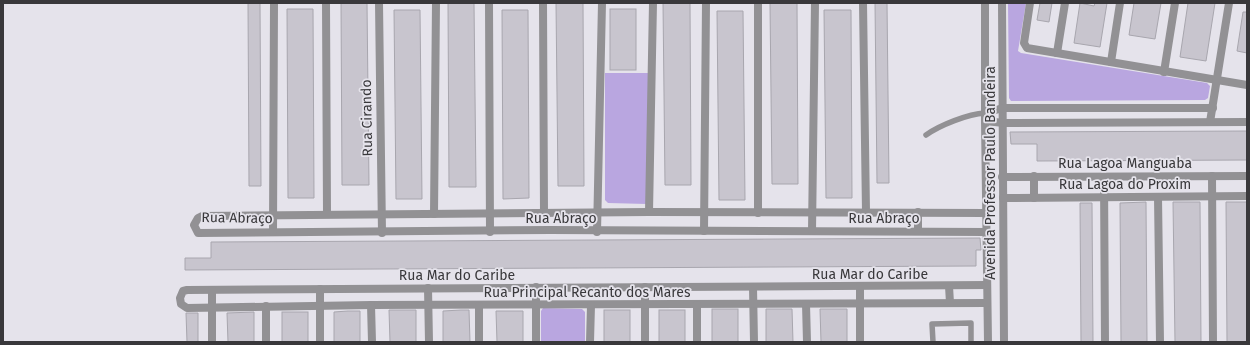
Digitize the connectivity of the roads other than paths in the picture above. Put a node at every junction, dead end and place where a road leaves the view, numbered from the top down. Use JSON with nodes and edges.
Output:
{"nodes":[{"id":1,"x":274,"y":3,"type":"edge"},
{"id":2,"x":326,"y":3,"type":"edge"},
{"id":3,"x":378,"y":3,"type":"edge"},
{"id":4,"x":436,"y":3,"type":"edge"},
{"id":5,"x":488,"y":3,"type":"edge"},
{"id":6,"x":543,"y":3,"type":"edge"},
{"id":7,"x":602,"y":3,"type":"edge"},
{"id":8,"x":653,"y":3,"type":"edge"},
{"id":9,"x":706,"y":3,"type":"edge"},
{"id":10,"x":758,"y":3,"type":"edge"},
{"id":11,"x":815,"y":3,"type":"edge"},
{"id":12,"x":863,"y":3,"type":"edge"},
{"id":13,"x":985,"y":3,"type":"edge"},
{"id":14,"x":1002,"y":3,"type":"edge"},
{"id":15,"x":1030,"y":3,"type":"edge"},
{"id":16,"x":1065,"y":3,"type":"edge"},
{"id":17,"x":1120,"y":3,"type":"edge"},
{"id":18,"x":1175,"y":3,"type":"edge"},
{"id":19,"x":1229,"y":3,"type":"edge"},
{"id":20,"x":1057,"y":53,"type":"junction"},
{"id":21,"x":1111,"y":62,"type":"junction"},
{"id":22,"x":1164,"y":72,"type":"junction"},
{"id":23,"x":1217,"y":82,"type":"junction"},
{"id":24,"x":1247,"y":86,"type":"edge"},
{"id":25,"x":1118,"y":107,"type":"junction"},
{"id":26,"x":1003,"y":108,"type":"junction"},
{"id":27,"x":1213,"y":108,"type":"junction"},
{"id":28,"x":985,"y":117,"type":"junction"},
{"id":29,"x":1119,"y":122,"type":"junction"},
{"id":30,"x":1210,"y":122,"type":"junction"},
{"id":31,"x":1247,"y":122,"type":"edge"},
{"id":32,"x":1004,"y":123,"type":"junction"},
{"id":33,"x":926,"y":135,"type":"dead end"},
{"id":34,"x":1034,"y":176,"type":"junction"},
{"id":35,"x":1104,"y":176,"type":"junction"},
{"id":36,"x":1212,"y":176,"type":"junction"},
{"id":37,"x":1247,"y":176,"type":"edge"},
{"id":38,"x":1002,"y":177,"type":"junction"},
{"id":39,"x":1213,"y":196,"type":"junction"},
{"id":40,"x":1247,"y":196,"type":"edge"},
{"id":41,"x":1105,"y":197,"type":"junction"},
{"id":42,"x":1158,"y":197,"type":"junction"},
{"id":43,"x":1003,"y":198,"type":"junction"},
{"id":44,"x":1034,"y":198,"type":"junction"},
{"id":45,"x":597,"y":212,"type":"junction"},
{"id":46,"x":649,"y":212,"type":"junction"},
{"id":47,"x":866,"y":212,"type":"junction"},
{"id":48,"x":918,"y":212,"type":"junction"},
{"id":49,"x":544,"y":213,"type":"junction"},
{"id":50,"x":705,"y":213,"type":"junction"},
{"id":51,"x":758,"y":213,"type":"junction"},
{"id":52,"x":812,"y":213,"type":"junction"},
{"id":53,"x":986,"y":213,"type":"junction"},
{"id":54,"x":272,"y":214,"type":"junction"},
{"id":55,"x":327,"y":214,"type":"junction"},
{"id":56,"x":434,"y":214,"type":"junction"},
{"id":57,"x":489,"y":214,"type":"junction"},
{"id":58,"x":381,"y":215,"type":"junction"},
{"id":59,"x":704,"y":231,"type":"junction"},
{"id":60,"x":812,"y":231,"type":"junction"},
{"id":61,"x":918,"y":231,"type":"junction"},
{"id":62,"x":273,"y":232,"type":"junction"},
{"id":63,"x":490,"y":232,"type":"junction"},
{"id":64,"x":597,"y":232,"type":"junction"},
{"id":65,"x":986,"y":232,"type":"junction"},
{"id":66,"x":382,"y":233,"type":"junction"},
{"id":67,"x":987,"y":285,"type":"junction"},
{"id":68,"x":860,"y":286,"type":"junction"},
{"id":69,"x":949,"y":286,"type":"junction"},
{"id":70,"x":536,"y":287,"type":"junction"},
{"id":71,"x":645,"y":287,"type":"junction"},
{"id":72,"x":753,"y":287,"type":"junction"},
{"id":73,"x":428,"y":288,"type":"junction"},
{"id":74,"x":320,"y":289,"type":"junction"},
{"id":75,"x":212,"y":290,"type":"junction"},
{"id":76,"x":860,"y":303,"type":"junction"},
{"id":77,"x":950,"y":303,"type":"junction"},
{"id":78,"x":987,"y":303,"type":"junction"},
{"id":79,"x":806,"y":304,"type":"junction"},
{"id":80,"x":372,"y":305,"type":"junction"},
{"id":81,"x":428,"y":305,"type":"junction"},
{"id":82,"x":591,"y":305,"type":"junction"},
{"id":83,"x":644,"y":305,"type":"junction"},
{"id":84,"x":697,"y":305,"type":"junction"},
{"id":85,"x":754,"y":305,"type":"junction"},
{"id":86,"x":266,"y":306,"type":"junction"},
{"id":87,"x":320,"y":306,"type":"junction"},
{"id":88,"x":478,"y":306,"type":"junction"},
{"id":89,"x":535,"y":306,"type":"junction"},
{"id":90,"x":213,"y":307,"type":"junction"},
{"id":91,"x":187,"y":308,"type":"joint"},
{"id":92,"x":212,"y":342,"type":"edge"},
{"id":93,"x":266,"y":342,"type":"edge"},
{"id":94,"x":320,"y":342,"type":"edge"},
{"id":95,"x":372,"y":342,"type":"edge"},
{"id":96,"x":429,"y":342,"type":"edge"},
{"id":97,"x":479,"y":342,"type":"edge"},
{"id":98,"x":536,"y":342,"type":"edge"},
{"id":99,"x":590,"y":342,"type":"edge"},
{"id":100,"x":645,"y":342,"type":"edge"},
{"id":101,"x":697,"y":342,"type":"edge"},
{"id":102,"x":754,"y":342,"type":"edge"},
{"id":103,"x":807,"y":342,"type":"edge"},
{"id":104,"x":860,"y":342,"type":"edge"},
{"id":105,"x":933,"y":342,"type":"edge"},
{"id":106,"x":971,"y":342,"type":"edge"},
{"id":107,"x":988,"y":342,"type":"edge"},
{"id":108,"x":1004,"y":342,"type":"edge"},
{"id":109,"x":1106,"y":342,"type":"edge"},
{"id":110,"x":1160,"y":342,"type":"edge"},
{"id":111,"x":1213,"y":342,"type":"edge"}],
"edges":[{"from":1,"to":54,"type":"street"},
{"from":2,"to":55,"type":"street"},
{"from":3,"to":58,"type":"street","name":"Rua Cirando"},
{"from":4,"to":56,"type":"street"},
{"from":5,"to":57,"type":"street"},
{"from":6,"to":49,"type":"street"},
{"from":7,"to":45,"type":"street"},
{"from":8,"to":46,"type":"street"},
{"from":9,"to":50,"type":"street"},
{"from":10,"to":51,"type":"street"},
{"from":11,"to":52,"type":"street"},
{"from":12,"to":47,"type":"street"},
{"from":13,"to":28,"type":"street","name":"Avenida Professor Paulo Bandeira"},
{"from":14,"to":26,"type":"street","name":"Avenida Professor Paulo Bandeira"},
{"from":15,"to":20,"type":"street"},
{"from":16,"to":20,"type":"street"},
{"from":17,"to":21,"type":"street"},
{"from":18,"to":22,"type":"street"},
{"from":19,"to":23,"type":"street"},
{"from":20,"to":21,"type":"street"},
{"from":21,"to":22,"type":"street"},
{"from":22,"to":23,"type":"street"},
{"from":23,"to":24,"type":"street"},
{"from":23,"to":27,"type":"street"},
{"from":25,"to":26,"type":"street"},
{"from":25,"to":27,"type":"street"},
{"from":25,"to":29,"type":"street"},
{"from":26,"to":28,"type":"street"},
{"from":26,"to":32,"type":"street","name":"Avenida Professor Paulo Bandeira"},
{"from":27,"to":30,"type":"street"},
{"from":28,"to":32,"type":"street"},
{"from":28,"to":33,"type":"lane"},
{"from":28,"to":53,"type":"street","name":"Avenida Professor Paulo Bandeira"},
{"from":29,"to":30,"type":"street"},
{"from":29,"to":32,"type":"street"},
{"from":30,"to":31,"type":"street"},
{"from":32,"to":38,"type":"street","name":"Avenida Professor Paulo Bandeira"},
{"from":34,"to":35,"type":"street","name":"Rua Lagoa Manguaba"},
{"from":34,"to":38,"type":"street","name":"Rua Lagoa Manguaba"},
{"from":34,"to":44,"type":"street"},
{"from":35,"to":36,"type":"street","name":"Rua Lagoa Manguaba"},
{"from":35,"to":41,"type":"street"},
{"from":36,"to":37,"type":"street","name":"Rua Lagoa Manguaba"},
{"from":36,"to":39,"type":"street"},
{"from":38,"to":43,"type":"street","name":"Avenida Professor Paulo Bandeira"},
{"from":39,"to":40,"type":"street","name":"Rua Lagoa do Proxim"},
{"from":39,"to":42,"type":"street","name":"Rua Lagoa do Proxim"},
{"from":39,"to":111,"type":"street"},
{"from":41,"to":42,"type":"street","name":"Rua Lagoa do Proxim"},
{"from":41,"to":44,"type":"street","name":"Rua Lagoa do Proxim"},
{"from":41,"to":109,"type":"street"},
{"from":42,"to":110,"type":"street"},
{"from":43,"to":44,"type":"street","name":"Rua Lagoa do Proxim"},
{"from":43,"to":108,"type":"street","name":"Avenida Professor Paulo Bandeira"},
{"from":45,"to":46,"type":"street","name":"Rua Abraço"},
{"from":45,"to":49,"type":"street","name":"Rua Abraço"},
{"from":45,"to":64,"type":"street"},
{"from":46,"to":50,"type":"street","name":"Rua Abraço"},
{"from":47,"to":48,"type":"street","name":"Rua Abraço"},
{"from":47,"to":52,"type":"street","name":"Rua Abraço"},
{"from":48,"to":53,"type":"street","name":"Rua Abraço"},
{"from":48,"to":61,"type":"street"},
{"from":49,"to":57,"type":"street","name":"Rua Abraço"},
{"from":50,"to":51,"type":"street","name":"Rua Abraço"},
{"from":50,"to":59,"type":"street"},
{"from":51,"to":52,"type":"street","name":"Rua Abraço"},
{"from":52,"to":60,"type":"street"},
{"from":53,"to":65,"type":"street","name":"Avenida Professor Paulo Bandeira"},
{"from":54,"to":55,"type":"street","name":"Rua Abraço"},
{"from":54,"to":62,"type":"street"},
{"from":54,"to":62,"type":"street","name":"Rua Abraço"},
{"from":55,"to":58,"type":"street","name":"Rua Abraço"},
{"from":56,"to":57,"type":"street","name":"Rua Abraço"},
{"from":56,"to":58,"type":"street","name":"Rua Abraço"},
{"from":57,"to":63,"type":"street"},
{"from":58,"to":66,"type":"street","name":"Rua Cirando"},
{"from":59,"to":60,"type":"street","name":"Rua Abraço"},
{"from":59,"to":64,"type":"street","name":"Rua Abraço"},
{"from":60,"to":61,"type":"street","name":"Rua Abraço"},
{"from":61,"to":65,"type":"street","name":"Rua Abraço"},
{"from":62,"to":66,"type":"street","name":"Rua Abraço"},
{"from":63,"to":64,"type":"street","name":"Rua Abraço"},
{"from":63,"to":66,"type":"street","name":"Rua Abraço"},
{"from":65,"to":67,"type":"street","name":"Avenida Professor Paulo Bandeira"},
{"from":67,"to":69,"type":"street","name":"Rua Mar do Caribe"},
{"from":67,"to":78,"type":"street","name":"Avenida Professor Paulo Bandeira"},
{"from":68,"to":69,"type":"street","name":"Rua Mar do Caribe"},
{"from":68,"to":72,"type":"street","name":"Rua Mar do Caribe"},
{"from":68,"to":76,"type":"street"},
{"from":69,"to":77,"type":"street"},
{"from":70,"to":71,"type":"street","name":"Rua Mar do Caribe"},
{"from":70,"to":73,"type":"street","name":"Rua Mar do Caribe"},
{"from":70,"to":89,"type":"street"},
{"from":71,"to":72,"type":"street","name":"Rua Mar do Caribe"},
{"from":71,"to":83,"type":"street"},
{"from":72,"to":85,"type":"street"},
{"from":73,"to":74,"type":"street","name":"Rua Mar do Caribe"},
{"from":73,"to":81,"type":"street"},
{"from":74,"to":75,"type":"street","name":"Rua Mar do Caribe"},
{"from":74,"to":87,"type":"street"},
{"from":75,"to":90,"type":"street"},
{"from":75,"to":91,"type":"street","name":"Rua Mar do Caribe"},
{"from":76,"to":77,"type":"street","name":"Rua Principal Recanto dos Mares"},
{"from":76,"to":79,"type":"street","name":"Rua Principal Recanto dos Mares"},
{"from":76,"to":104,"type":"street"},
{"from":77,"to":78,"type":"street","name":"Rua Principal Recanto dos Mares"},
{"from":78,"to":107,"type":"street","name":"Avenida Professor Paulo Bandeira"},
{"from":79,"to":85,"type":"street","name":"Rua Principal Recanto dos Mares"},
{"from":79,"to":103,"type":"street"},
{"from":80,"to":81,"type":"street","name":"Rua Principal Recanto dos Mares"},
{"from":80,"to":87,"type":"street","name":"Rua Principal Recanto dos Mares"},
{"from":80,"to":95,"type":"street"},
{"from":81,"to":88,"type":"street","name":"Rua Principal Recanto dos Mares"},
{"from":81,"to":96,"type":"street"},
{"from":82,"to":83,"type":"street","name":"Rua Principal Recanto dos Mares"},
{"from":82,"to":89,"type":"street","name":"Rua Principal Recanto dos Mares"},
{"from":82,"to":99,"type":"street"},
{"from":83,"to":84,"type":"street","name":"Rua Principal Recanto dos Mares"},
{"from":83,"to":100,"type":"street"},
{"from":84,"to":85,"type":"street","name":"Rua Principal Recanto dos Mares"},
{"from":84,"to":101,"type":"street"},
{"from":85,"to":102,"type":"street"},
{"from":86,"to":87,"type":"street","name":"Rua Principal Recanto dos Mares"},
{"from":86,"to":90,"type":"street","name":"Rua Principal Recanto dos Mares"},
{"from":86,"to":93,"type":"street"},
{"from":87,"to":94,"type":"street"},
{"from":88,"to":89,"type":"street","name":"Rua Principal Recanto dos Mares"},
{"from":88,"to":97,"type":"street"},
{"from":89,"to":98,"type":"street"},
{"from":90,"to":91,"type":"street","name":"Rua Principal Recanto dos Mares"},
{"from":90,"to":92,"type":"street"},
{"from":105,"to":106,"type":"lane"}]}
